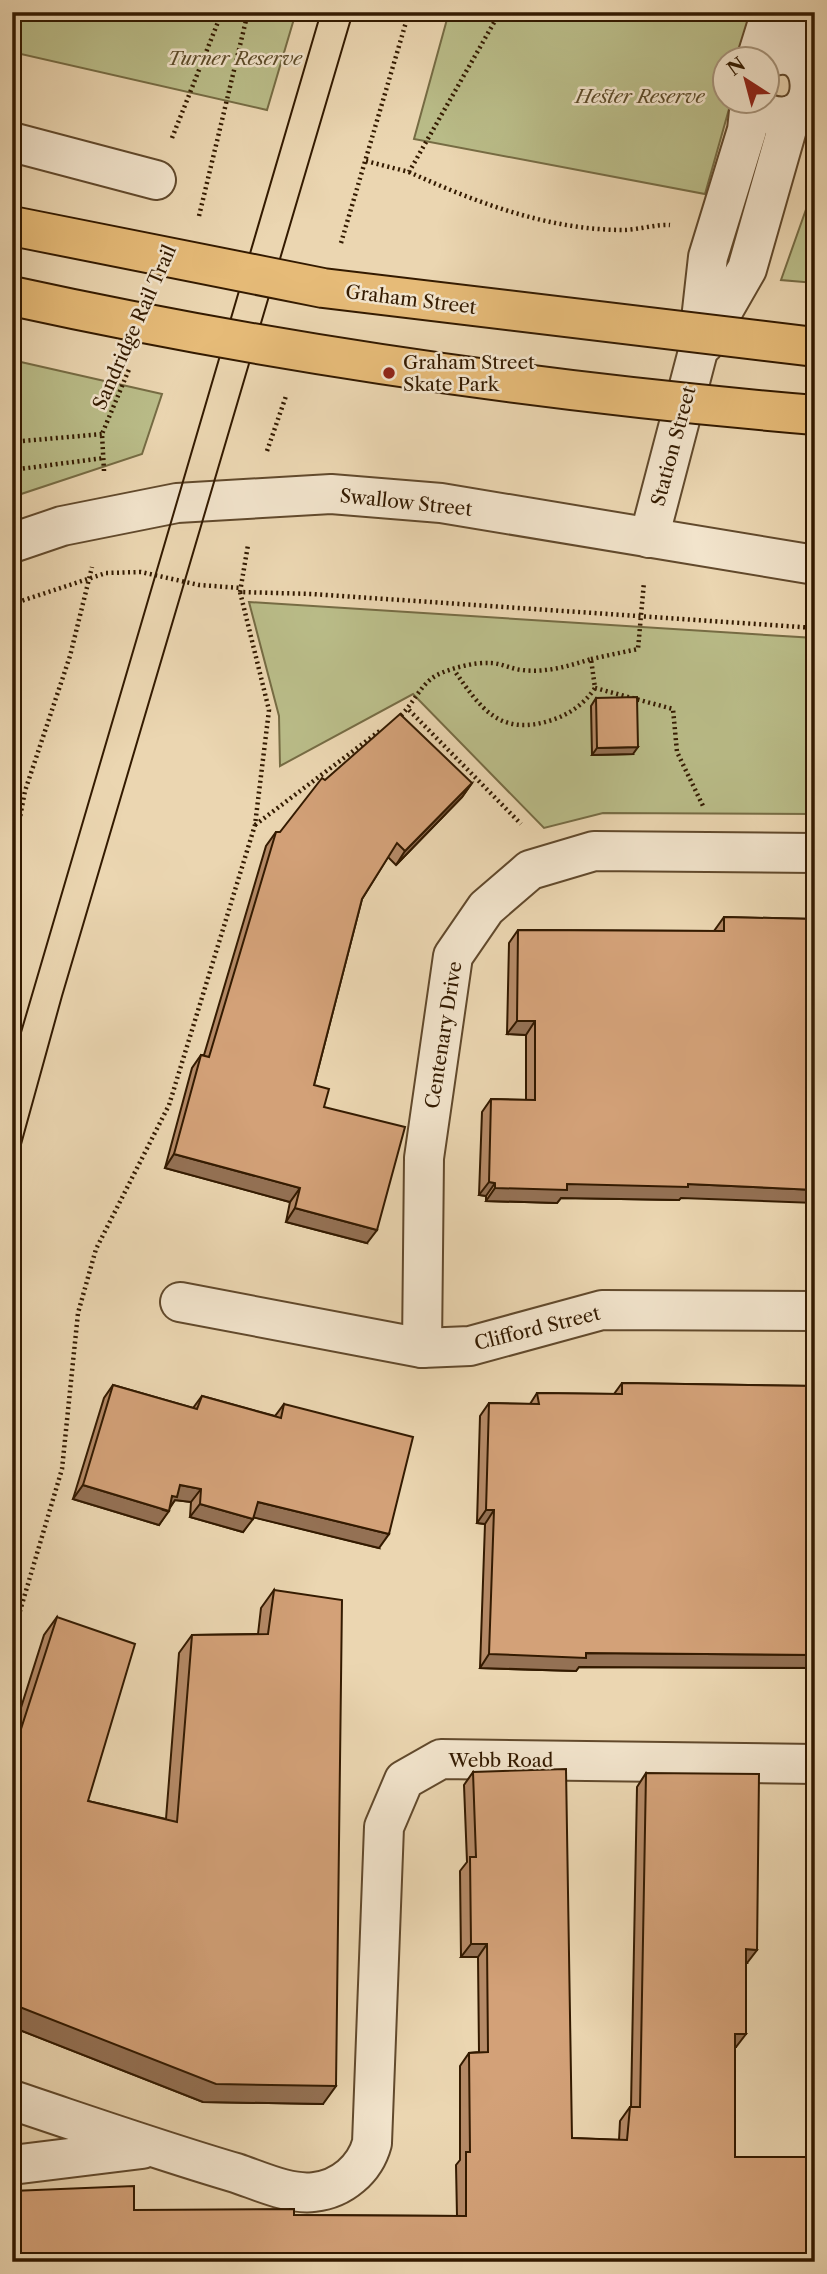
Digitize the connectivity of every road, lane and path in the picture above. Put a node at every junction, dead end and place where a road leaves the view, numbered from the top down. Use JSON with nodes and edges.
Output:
{"nodes":[{"id":1,"x":222,"y":12,"type":"edge"},
{"id":2,"x":248,"y":12,"type":"edge"},
{"id":3,"x":409,"y":12,"type":"edge"},
{"id":4,"x":500,"y":12,"type":"edge"},
{"id":5,"x":771,"y":12,"type":"edge"},
{"id":6,"x":805,"y":12,"type":"edge"},
{"id":7,"x":761,"y":46,"type":"edge"},
{"id":8,"x":796,"y":64,"type":"edge"},
{"id":9,"x":782,"y":115,"type":"edge"},
{"id":10,"x":800,"y":115,"type":"edge"},
{"id":11,"x":750,"y":116,"type":"edge"},
{"id":12,"x":12,"y":142,"type":"edge"},
{"id":13,"x":409,"y":172,"type":"junction"},
{"id":14,"x":156,"y":180,"type":"joint"},
{"id":15,"x":197,"y":223,"type":"dead end"},
{"id":16,"x":12,"y":226,"type":"edge"},
{"id":17,"x":668,"y":237,"type":"dead end"},
{"id":18,"x":708,"y":257,"type":"junction"},
{"id":19,"x":747,"y":269,"type":"junction"},
{"id":20,"x":12,"y":296,"type":"edge"},
{"id":21,"x":815,"y":347,"type":"edge"},
{"id":22,"x":697,"y":355,"type":"junction"},
{"id":23,"x":134,"y":358,"type":"dead end"},
{"id":24,"x":815,"y":415,"type":"edge"},
{"id":25,"x":102,"y":434,"type":"junction"},
{"id":26,"x":12,"y":442,"type":"edge"},
{"id":27,"x":104,"y":458,"type":"junction"},
{"id":28,"x":12,"y":470,"type":"edge"},
{"id":29,"x":98,"y":518,"type":"junction"},
{"id":30,"x":649,"y":538,"type":"junction"},
{"id":31,"x":12,"y":543,"type":"edge"},
{"id":32,"x":810,"y":563,"type":"edge"},
{"id":33,"x":90,"y":577,"type":"junction"},
{"id":34,"x":241,"y":587,"type":"dead end"},
{"id":35,"x":12,"y":604,"type":"edge"},
{"id":36,"x":639,"y":618,"type":"junction"},
{"id":37,"x":815,"y":628,"type":"edge"},
{"id":38,"x":592,"y":659,"type":"junction"},
{"id":39,"x":454,"y":670,"type":"junction"},
{"id":40,"x":595,"y":688,"type":"junction"},
{"id":41,"x":409,"y":709,"type":"junction"},
{"id":42,"x":255,"y":825,"type":"junction"},
{"id":43,"x":725,"y":850,"type":"junction"},
{"id":44,"x":815,"y":853,"type":"edge"},
{"id":45,"x":12,"y":859,"type":"edge"},
{"id":46,"x":558,"y":862,"type":"junction"},
{"id":47,"x":180,"y":1302,"type":"dead end"},
{"id":48,"x":815,"y":1311,"type":"edge"},
{"id":49,"x":422,"y":1348,"type":"junction"},
{"id":50,"x":12,"y":1638,"type":"edge"},
{"id":51,"x":815,"y":1764,"type":"edge"},
{"id":52,"x":12,"y":2100,"type":"edge"},
{"id":53,"x":162,"y":2151,"type":"junction"},
{"id":54,"x":12,"y":2165,"type":"edge"}],
"edges":[{"from":1,"to":14,"type":"path"},
{"from":2,"to":15,"type":"path"},
{"from":3,"to":13,"type":"path"},
{"from":4,"to":13,"type":"path"},
{"from":5,"to":7,"type":"street"},
{"from":6,"to":8,"type":"street"},
{"from":8,"to":10,"type":"street","name":"Station Street"},
{"from":9,"to":10,"type":"street"},
{"from":10,"to":19,"type":"street","name":"Station Street"},
{"from":11,"to":18,"type":"street","name":"Station Street"},
{"from":12,"to":14,"type":"street"},
{"from":13,"to":17,"type":"path"},
{"from":16,"to":21,"type":"main road","name":"Graham Street","bridge":true},
{"from":18,"to":19,"type":"street"},
{"from":18,"to":22,"type":"street","name":"Station Street"},
{"from":19,"to":22,"type":"street","name":"Station Street"},
{"from":20,"to":24,"type":"main road","bridge":true},
{"from":22,"to":30,"type":"street","name":"Station Street"},
{"from":23,"to":25,"type":"path","name":"Sandridge Rail Trail"},
{"from":25,"to":26,"type":"path"},
{"from":25,"to":27,"type":"path","name":"Sandridge Rail Trail"},
{"from":27,"to":28,"type":"path"},
{"from":27,"to":29,"type":"path","name":"Sandridge Rail Trail"},
{"from":29,"to":30,"type":"street","name":"Swallow Street"},
{"from":29,"to":31,"type":"street","name":"Swallow Street"},
{"from":29,"to":33,"type":"path","name":"Sandridge Rail Trail"},
{"from":30,"to":32,"type":"street","name":"Swallow Street"},
{"from":30,"to":36,"type":"path"},
{"from":33,"to":34,"type":"path"},
{"from":33,"to":35,"type":"path"},
{"from":33,"to":45,"type":"path","name":"Sandridge Rail Trail"},
{"from":36,"to":37,"type":"path"},
{"from":36,"to":38,"type":"path"},
{"from":36,"to":42,"type":"path"},
{"from":38,"to":39,"type":"path"},
{"from":38,"to":40,"type":"path"},
{"from":39,"to":40,"type":"path"},
{"from":39,"to":41,"type":"path"},
{"from":40,"to":43,"type":"path"},
{"from":41,"to":42,"type":"path"},
{"from":41,"to":46,"type":"path"},
{"from":42,"to":50,"type":"path"},
{"from":43,"to":44,"type":"street","name":"Centenary Drive"},
{"from":43,"to":46,"type":"street","name":"Centenary Drive"},
{"from":46,"to":49,"type":"street","name":"Centenary Drive"},
{"from":47,"to":49,"type":"street","name":"Clifford Street"},
{"from":48,"to":49,"type":"street","name":"Clifford Street"},
{"from":51,"to":53,"type":"street","name":"Webb Road"},
{"from":52,"to":53,"type":"street"},
{"from":53,"to":54,"type":"street"}]}
